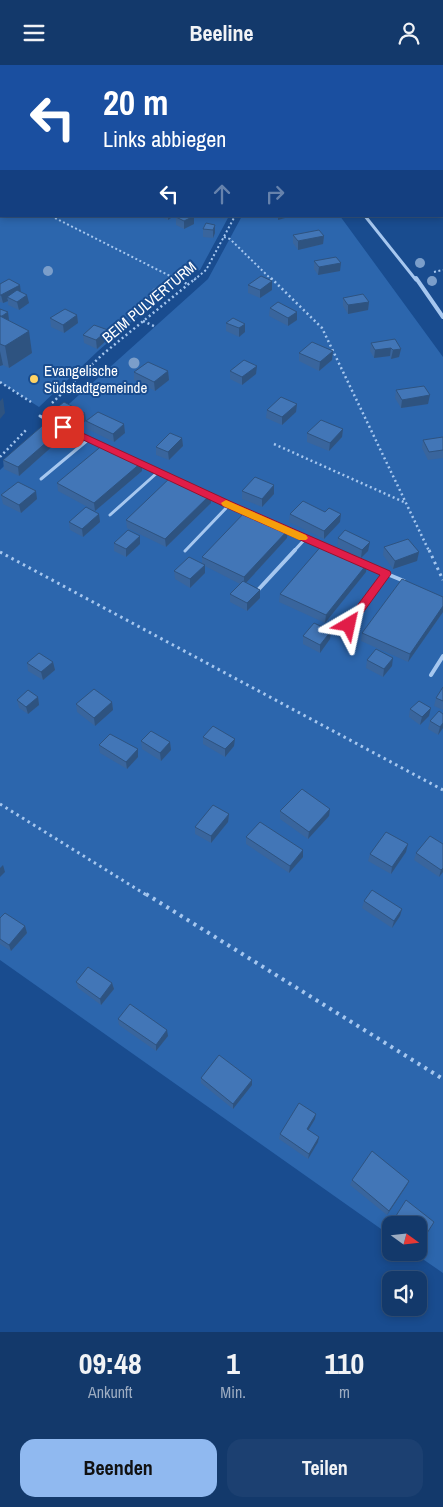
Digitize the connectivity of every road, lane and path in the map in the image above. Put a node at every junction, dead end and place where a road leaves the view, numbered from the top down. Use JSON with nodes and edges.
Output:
{"nodes":[{"id":1,"x":53,"y":217,"type":"edge"},
{"id":2,"x":234,"y":217,"type":"edge"},
{"id":3,"x":366,"y":217,"type":"edge"},
{"id":4,"x":224,"y":237,"type":"junction"},
{"id":5,"x":443,"y":270,"type":"edge"},
{"id":6,"x":433,"y":272,"type":"dead end"},
{"id":7,"x":189,"y":285,"type":"junction"},
{"id":8,"x":443,"y":317,"type":"edge"},
{"id":9,"x":143,"y":321,"type":"junction"},
{"id":10,"x":156,"y":327,"type":"dead end"},
{"id":11,"x":0,"y":382,"type":"edge"},
{"id":12,"x":45,"y":410,"type":"junction"},
{"id":13,"x":40,"y":416,"type":"junction"},
{"id":14,"x":89,"y":439,"type":"junction"},
{"id":15,"x":274,"y":445,"type":"dead end"},
{"id":16,"x":115,"y":451,"type":"edge"},
{"id":17,"x":0,"y":457,"type":"edge"},
{"id":18,"x":132,"y":459,"type":"edge"},
{"id":19,"x":158,"y":471,"type":"junction"},
{"id":20,"x":42,"y":479,"type":"dead end"},
{"id":21,"x":176,"y":480,"type":"edge"},
{"id":22,"x":202,"y":492,"type":"edge"},
{"id":23,"x":406,"y":503,"type":"junction"},
{"id":24,"x":229,"y":505,"type":"junction"},
{"id":25,"x":110,"y":515,"type":"dead end"},
{"id":26,"x":254,"y":516,"type":"edge"},
{"id":27,"x":280,"y":527,"type":"edge"},
{"id":28,"x":305,"y":539,"type":"junction"},
{"id":29,"x":332,"y":550,"type":"edge"},
{"id":30,"x":185,"y":551,"type":"dead end"},
{"id":31,"x":0,"y":552,"type":"edge"},
{"id":32,"x":359,"y":562,"type":"edge"},
{"id":33,"x":386,"y":574,"type":"junction"},
{"id":34,"x":443,"y":580,"type":"edge"},
{"id":35,"x":410,"y":584,"type":"edge"},
{"id":36,"x":258,"y":590,"type":"edge"},
{"id":37,"x":349,"y":625,"type":"dead end"},
{"id":38,"x":443,"y":656,"type":"edge"},
{"id":39,"x":431,"y":675,"type":"dead end"},
{"id":40,"x":443,"y":790,"type":"edge"},
{"id":41,"x":0,"y":803,"type":"edge"},
{"id":42,"x":443,"y":1079,"type":"edge"}],
"edges":[{"from":1,"to":7,"type":"path"},
{"from":2,"to":4,"type":"path","name":"BEIM PULVERTURM"},
{"from":3,"to":8,"type":"street"},
{"from":4,"to":7,"type":"path","name":"BEIM PULVERTURM"},
{"from":4,"to":23,"type":"path"},
{"from":5,"to":6,"type":"path"},
{"from":7,"to":9,"type":"path","name":"BEIM PULVERTURM"},
{"from":9,"to":10,"type":"path"},
{"from":9,"to":12,"type":"path","name":"BEIM PULVERTURM"},
{"from":11,"to":12,"type":"path"},
{"from":12,"to":13,"type":"path","name":"BEIM PULVERTURM"},
{"from":13,"to":14,"type":"lane"},
{"from":13,"to":17,"type":"path","name":"BEIM PULVERTURM"},
{"from":14,"to":16,"type":"lane"},
{"from":14,"to":20,"type":"lane"},
{"from":15,"to":23,"type":"path"},
{"from":18,"to":19,"type":"lane"},
{"from":19,"to":21,"type":"lane"},
{"from":19,"to":25,"type":"lane"},
{"from":22,"to":24,"type":"lane"},
{"from":23,"to":34,"type":"path"},
{"from":24,"to":26,"type":"lane"},
{"from":24,"to":30,"type":"lane"},
{"from":27,"to":28,"type":"lane"},
{"from":28,"to":29,"type":"lane"},
{"from":28,"to":36,"type":"lane"},
{"from":31,"to":40,"type":"path"},
{"from":32,"to":33,"type":"lane"},
{"from":33,"to":35,"type":"lane"},
{"from":33,"to":37,"type":"lane"},
{"from":38,"to":39,"type":"lane"},
{"from":41,"to":42,"type":"path"}]}
